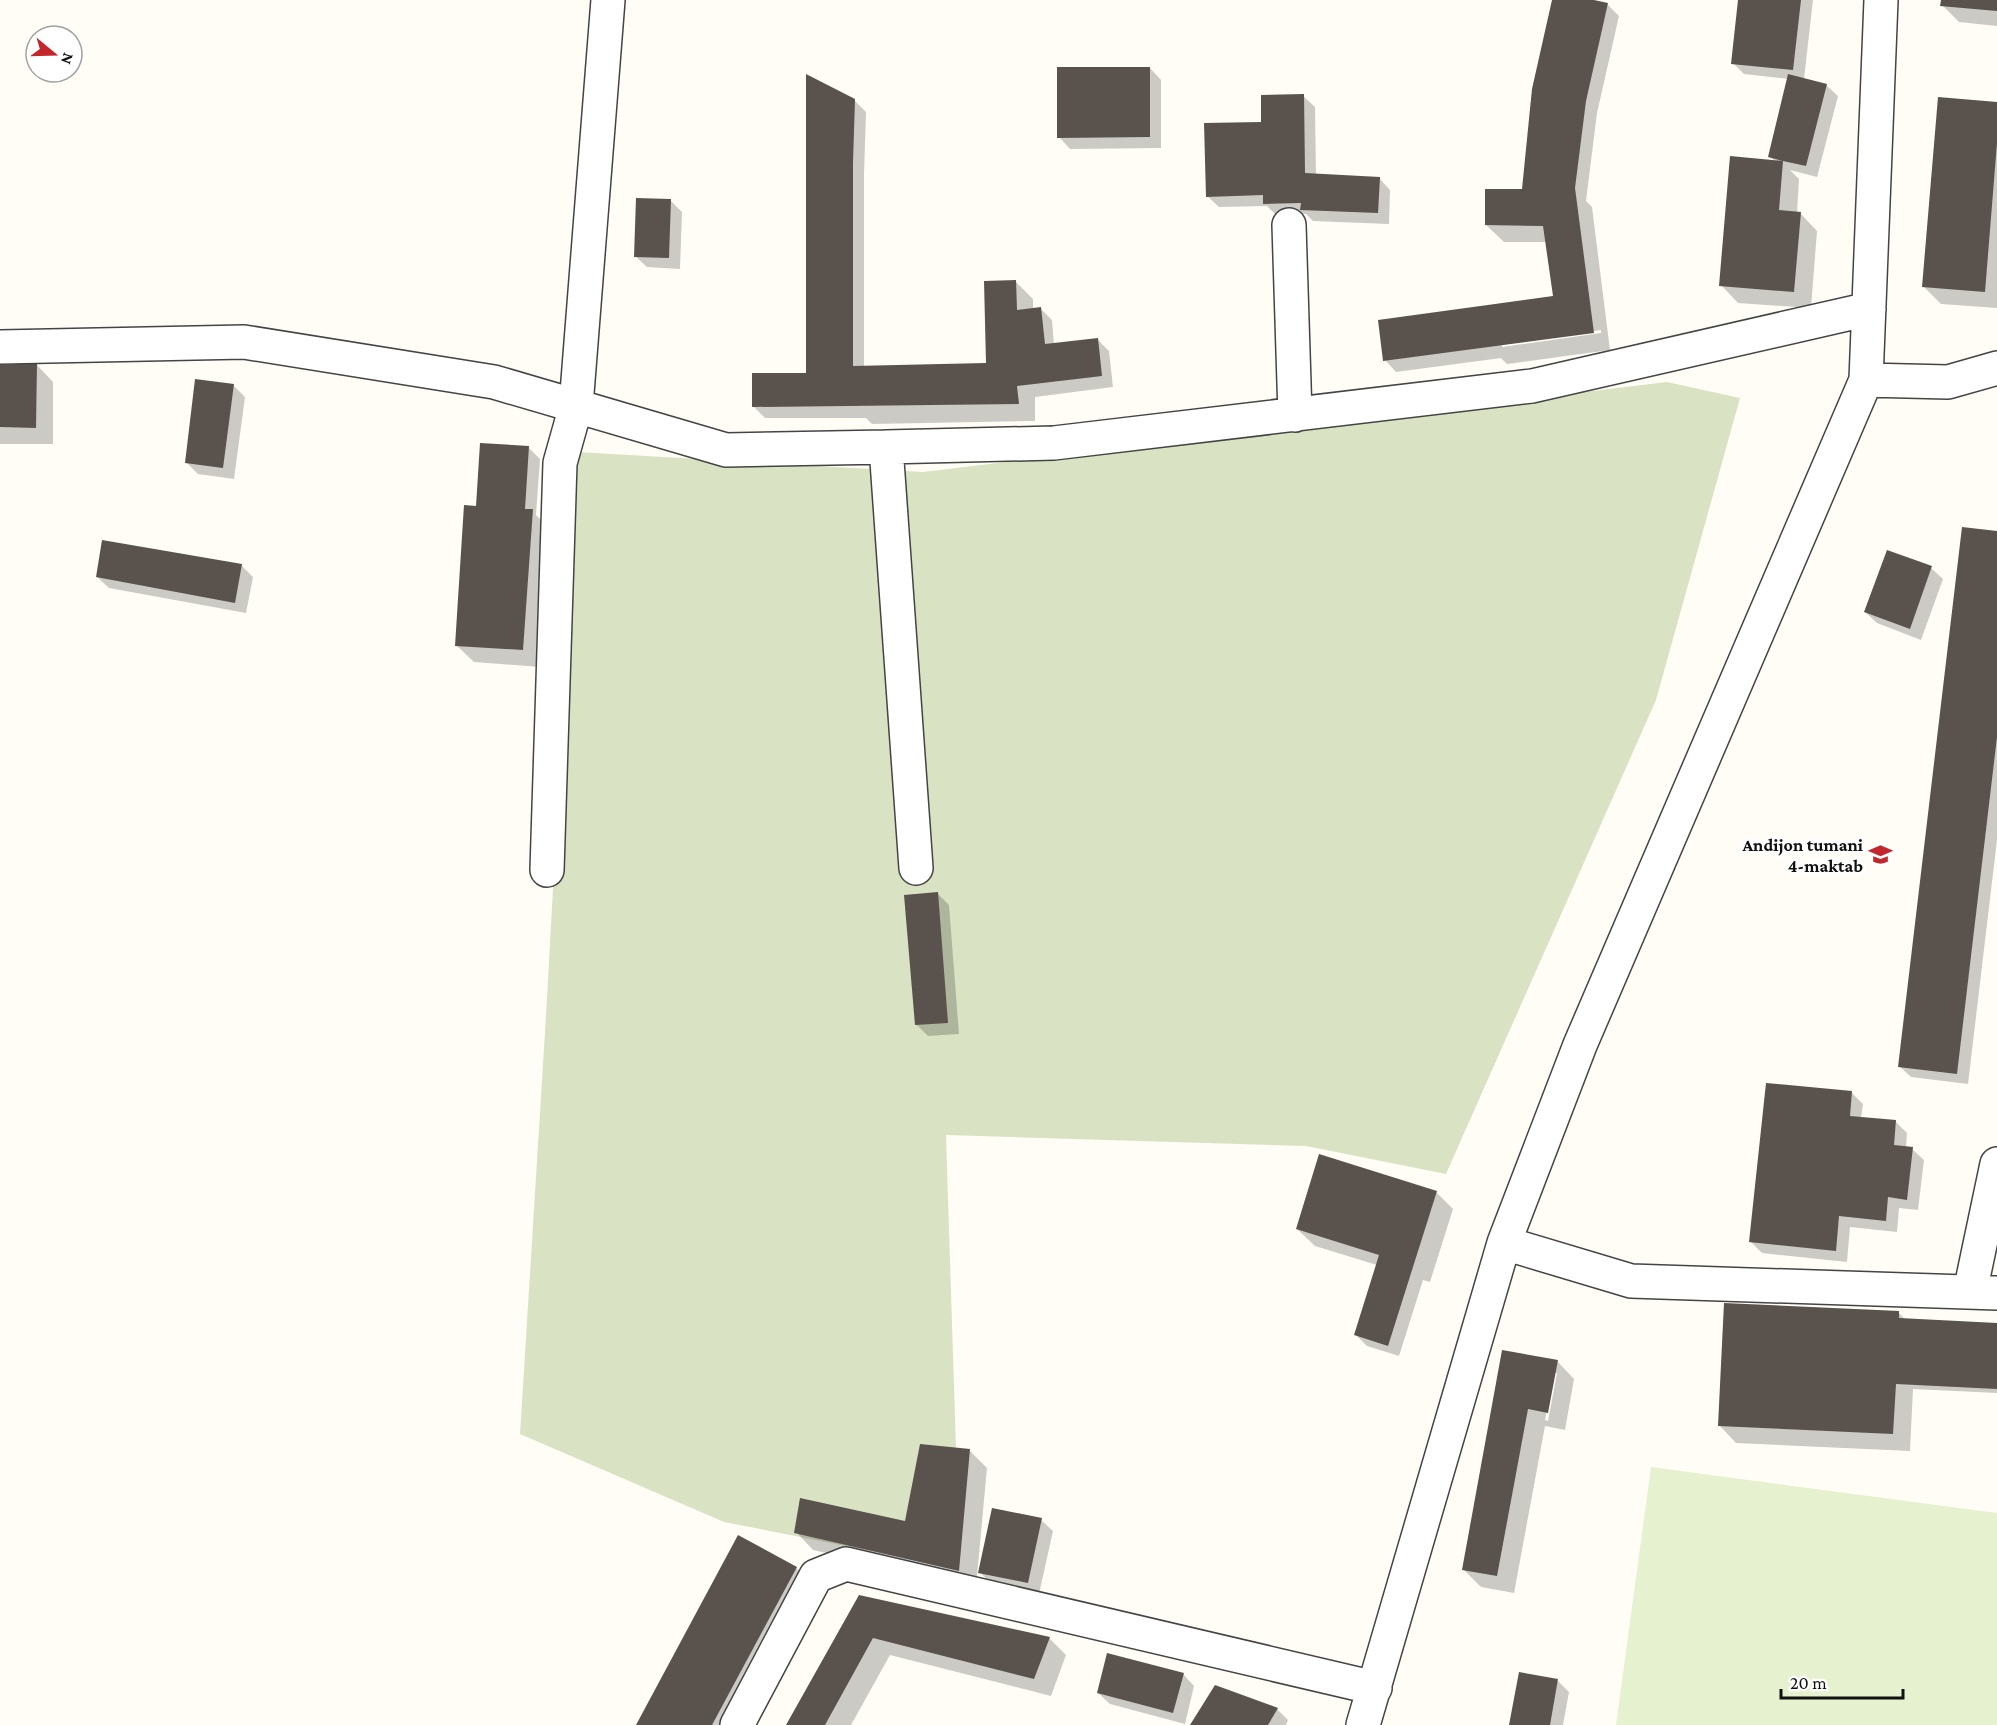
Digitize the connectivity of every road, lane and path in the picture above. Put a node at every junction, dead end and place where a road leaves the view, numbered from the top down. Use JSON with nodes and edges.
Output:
{"nodes":[{"id":1,"x":608,"y":0,"type":"edge"},
{"id":2,"x":1881,"y":0,"type":"edge"},
{"id":3,"x":1289,"y":225,"type":"dead end"},
{"id":4,"x":1869,"y":309,"type":"junction"},
{"id":5,"x":0,"y":346,"type":"edge"},
{"id":6,"x":1997,"y":368,"type":"edge"},
{"id":7,"x":1866,"y":380,"type":"junction"},
{"id":8,"x":576,"y":406,"type":"junction"},
{"id":9,"x":1295,"y":415,"type":"junction"},
{"id":10,"x":886,"y":447,"type":"junction"},
{"id":11,"x":916,"y":868,"type":"dead end"},
{"id":12,"x":547,"y":870,"type":"dead end"},
{"id":13,"x":1997,"y":1164,"type":"edge"},
{"id":14,"x":1504,"y":1243,"type":"junction"},
{"id":15,"x":1983,"y":1292,"type":"edge"},
{"id":16,"x":1375,"y":1688,"type":"junction"},
{"id":17,"x":737,"y":1725,"type":"edge"},
{"id":18,"x":1363,"y":1725,"type":"edge"}],
"edges":[{"from":1,"to":8,"type":"street"},
{"from":2,"to":4,"type":"street"},
{"from":3,"to":9,"type":"street"},
{"from":4,"to":7,"type":"street"},
{"from":4,"to":9,"type":"street"},
{"from":5,"to":8,"type":"street"},
{"from":6,"to":7,"type":"street"},
{"from":7,"to":14,"type":"street"},
{"from":8,"to":10,"type":"street"},
{"from":8,"to":12,"type":"street"},
{"from":9,"to":10,"type":"street"},
{"from":10,"to":11,"type":"street"},
{"from":13,"to":15,"type":"street"},
{"from":14,"to":15,"type":"street"},
{"from":14,"to":16,"type":"street"},
{"from":16,"to":17,"type":"street"},
{"from":16,"to":18,"type":"street"}]}
